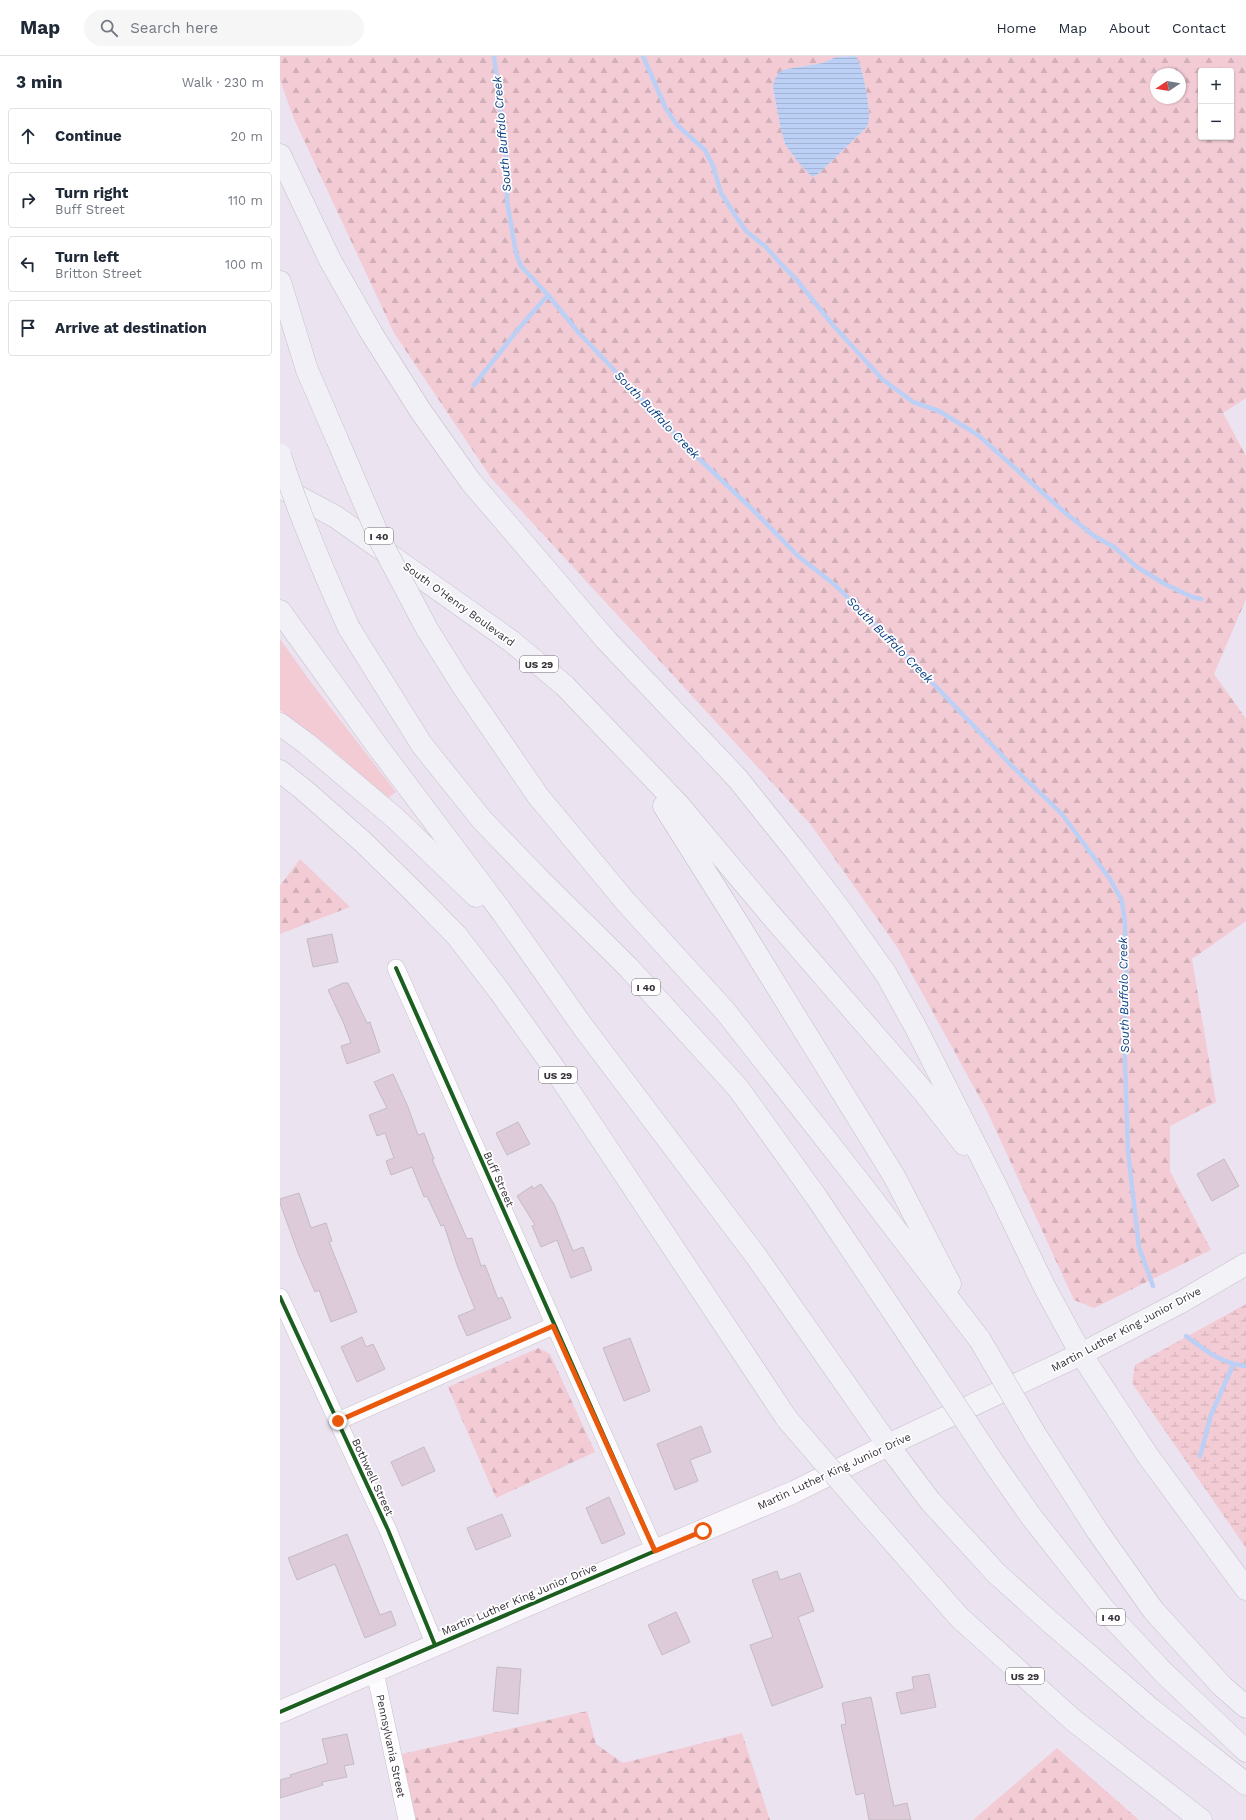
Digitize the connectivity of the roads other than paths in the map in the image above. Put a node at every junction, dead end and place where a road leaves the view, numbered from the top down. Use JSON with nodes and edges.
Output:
{"nodes":[{"id":1,"x":280,"y":155,"type":"edge"},
{"id":2,"x":280,"y":282,"type":"edge"},
{"id":3,"x":280,"y":454,"type":"edge"},
{"id":4,"x":280,"y":487,"type":"edge"},
{"id":5,"x":280,"y":611,"type":"edge"},
{"id":6,"x":280,"y":724,"type":"edge"},
{"id":7,"x":621,"y":744,"type":"junction"},
{"id":8,"x":280,"y":771,"type":"edge"},
{"id":9,"x":396,"y":968,"type":"dead end"},
{"id":10,"x":583,"y":1027,"type":"junction"},
{"id":11,"x":996,"y":1186,"type":"junction"},
{"id":12,"x":1246,"y":1264,"type":"edge"},
{"id":13,"x":280,"y":1297,"type":"edge"},
{"id":14,"x":553,"y":1326,"type":"junction"},
{"id":15,"x":980,"y":1340,"type":"junction"},
{"id":16,"x":1081,"y":1354,"type":"junction"},
{"id":17,"x":338,"y":1421,"type":"junction"},
{"id":18,"x":888,"y":1445,"type":"junction"},
{"id":19,"x":655,"y":1551,"type":"junction"},
{"id":20,"x":1246,"y":1589,"type":"edge"},
{"id":21,"x":435,"y":1645,"type":"junction"},
{"id":22,"x":375,"y":1672,"type":"junction"},
{"id":23,"x":1246,"y":1707,"type":"edge"},
{"id":24,"x":280,"y":1712,"type":"edge"},
{"id":25,"x":1246,"y":1751,"type":"edge"},
{"id":26,"x":1246,"y":1784,"type":"edge"},
{"id":27,"x":407,"y":1820,"type":"edge"},
{"id":28,"x":1201,"y":1820,"type":"edge"}],
"edges":[{"from":1,"to":11,"type":"highway"},
{"from":2,"to":15,"type":"highway","number":"I 40","bridge":true},
{"from":3,"to":25,"type":"highway","number":"I 40","bridge":true},
{"from":4,"to":7,"type":"highway","name":"South O'Henry Boulevard","number":"US 29"},
{"from":5,"to":10,"type":"highway"},
{"from":6,"to":10,"type":"highway"},
{"from":7,"to":11,"type":"highway"},
{"from":7,"to":15,"type":"highway","number":"US 29"},
{"from":8,"to":28,"type":"highway","number":"US 29","bridge":true},
{"from":9,"to":14,"type":"street","name":"Buff Street"},
{"from":10,"to":18,"type":"highway"},
{"from":11,"to":16,"type":"highway"},
{"from":12,"to":16,"type":"highway","name":"Martin Luther King Junior Drive"},
{"from":13,"to":17,"type":"street","name":"Bothwell Street"},
{"from":14,"to":17,"type":"street"},
{"from":14,"to":19,"type":"street","name":"Buff Street"},
{"from":15,"to":23,"type":"highway","number":"I 40","bridge":true},
{"from":16,"to":18,"type":"highway","name":"Martin Luther King Junior Drive"},
{"from":16,"to":20,"type":"highway"},
{"from":17,"to":21,"type":"street","name":"Bothwell Street"},
{"from":18,"to":19,"type":"main road","name":"Martin Luther King Junior Drive"},
{"from":18,"to":26,"type":"highway"},
{"from":19,"to":21,"type":"main road","name":"Martin Luther King Junior Drive"},
{"from":21,"to":22,"type":"main road","name":"Martin Luther King Junior Drive"},
{"from":22,"to":24,"type":"main road","name":"Martin Luther King Junior Drive"},
{"from":22,"to":27,"type":"street","name":"Pennsylvania Street"}]}
